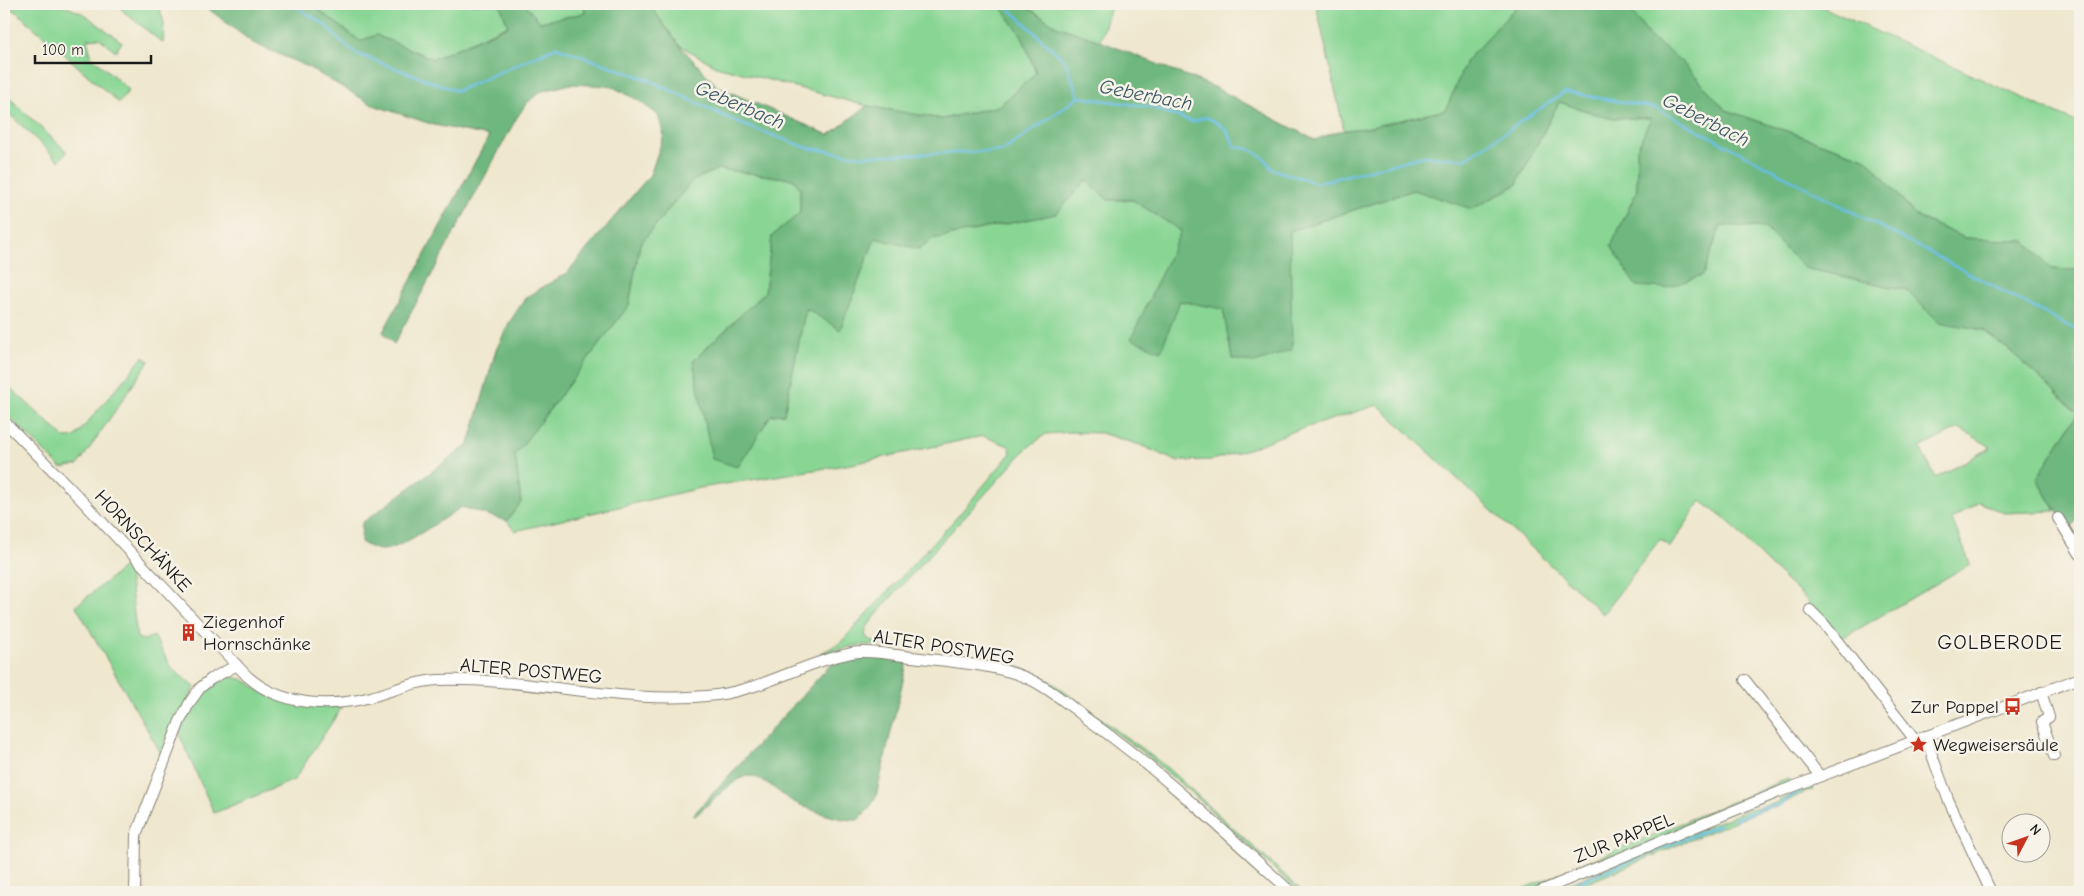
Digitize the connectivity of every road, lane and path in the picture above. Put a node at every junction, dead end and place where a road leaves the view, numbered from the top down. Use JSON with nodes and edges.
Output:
{"nodes":[{"id":1,"x":4,"y":421,"type":"edge"},
{"id":2,"x":2058,"y":518,"type":"dead end"},
{"id":3,"x":2080,"y":554,"type":"edge"},
{"id":4,"x":1810,"y":610,"type":"dead end"},
{"id":5,"x":237,"y":665,"type":"junction"},
{"id":6,"x":2080,"y":678,"type":"edge"},
{"id":7,"x":1745,"y":680,"type":"dead end"},
{"id":8,"x":2041,"y":692,"type":"junction"},
{"id":9,"x":1920,"y":738,"type":"junction"},
{"id":10,"x":2054,"y":756,"type":"dead end"},
{"id":11,"x":1820,"y":776,"type":"junction"},
{"id":12,"x":135,"y":892,"type":"edge"},
{"id":13,"x":1290,"y":892,"type":"edge"},
{"id":14,"x":1538,"y":892,"type":"edge"},
{"id":15,"x":1991,"y":892,"type":"edge"}],
"edges":[{"from":1,"to":5,"type":"street","name":"HORNSCHÄNKE"},
{"from":2,"to":3,"type":"street"},
{"from":4,"to":9,"type":"street"},
{"from":5,"to":12,"type":"street"},
{"from":5,"to":13,"type":"street","name":"ALTER POSTWEG"},
{"from":6,"to":8,"type":"street","name":"ZUR PAPPEL"},
{"from":7,"to":11,"type":"street"},
{"from":8,"to":9,"type":"street","name":"ZUR PAPPEL"},
{"from":8,"to":10,"type":"street"},
{"from":9,"to":11,"type":"street","name":"ZUR PAPPEL"},
{"from":9,"to":15,"type":"street"},
{"from":11,"to":14,"type":"street","name":"ZUR PAPPEL"}]}
